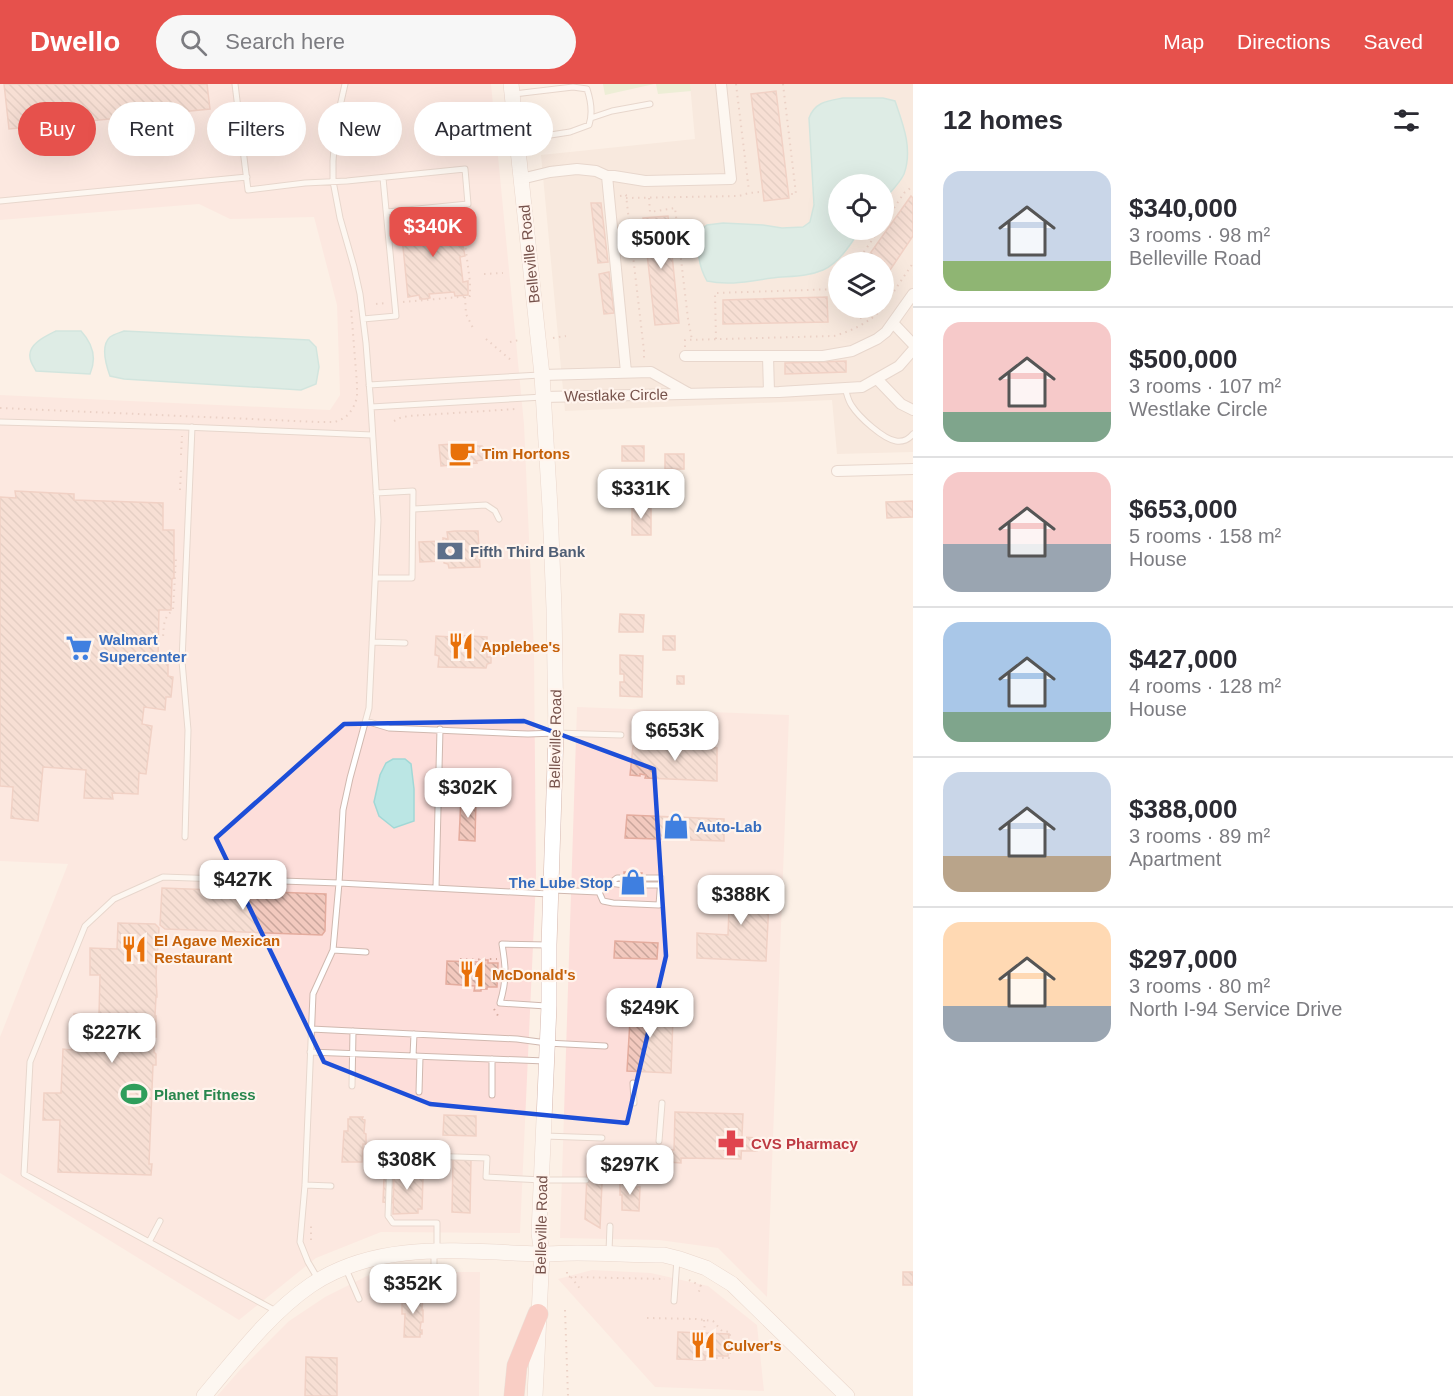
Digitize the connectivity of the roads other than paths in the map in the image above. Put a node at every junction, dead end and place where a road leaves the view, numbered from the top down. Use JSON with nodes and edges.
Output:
{"nodes":[{"id":1,"x":235,"y":84,"type":"edge"},
{"id":2,"x":345,"y":84,"type":"edge"},
{"id":3,"x":721,"y":84,"type":"edge"},
{"id":4,"x":512,"y":89,"type":"edge"},
{"id":5,"x":650,"y":104,"type":"dead end"},
{"id":6,"x":591,"y":118,"type":"junction"},
{"id":7,"x":553,"y":135,"type":"edge"},
{"id":8,"x":519,"y":156,"type":"edge"},
{"id":9,"x":607,"y":176,"type":"junction"},
{"id":10,"x":247,"y":177,"type":"junction"},
{"id":11,"x":383,"y":178,"type":"junction"},
{"id":12,"x":521,"y":178,"type":"junction"},
{"id":13,"x":333,"y":181,"type":"junction"},
{"id":14,"x":0,"y":201,"type":"edge"},
{"id":15,"x":387,"y":212,"type":"junction"},
{"id":16,"x":913,"y":294,"type":"edge"},
{"id":17,"x":363,"y":319,"type":"junction"},
{"id":18,"x":893,"y":323,"type":"junction"},
{"id":19,"x":913,"y":344,"type":"edge"},
{"id":20,"x":913,"y":351,"type":"edge"},
{"id":21,"x":685,"y":356,"type":"road end"},
{"id":22,"x":768,"y":356,"type":"junction"},
{"id":23,"x":626,"y":372,"type":"junction"},
{"id":24,"x":542,"y":375,"type":"junction"},
{"id":25,"x":877,"y":380,"type":"junction"},
{"id":26,"x":369,"y":385,"type":"junction"},
{"id":27,"x":845,"y":388,"type":"junction"},
{"id":28,"x":770,"y":392,"type":"junction"},
{"id":29,"x":688,"y":393,"type":"junction"},
{"id":30,"x":543,"y":397,"type":"junction"},
{"id":31,"x":371,"y":407,"type":"junction"},
{"id":32,"x":913,"y":410,"type":"edge"},
{"id":33,"x":0,"y":422,"type":"edge"},
{"id":34,"x":192,"y":427,"type":"junction"},
{"id":35,"x":913,"y":434,"type":"edge"},
{"id":36,"x":372,"y":435,"type":"junction"},
{"id":37,"x":913,"y":469,"type":"edge"},
{"id":38,"x":837,"y":471,"type":"dead end"},
{"id":39,"x":376,"y":493,"type":"junction"},
{"id":40,"x":414,"y":509,"type":"junction"},
{"id":41,"x":499,"y":519,"type":"dead end"},
{"id":42,"x":375,"y":578,"type":"junction"},
{"id":43,"x":372,"y":642,"type":"junction"},
{"id":44,"x":405,"y":643,"type":"dead end"},
{"id":45,"x":366,"y":721,"type":"junction"},
{"id":46,"x":440,"y":729,"type":"junction"},
{"id":47,"x":556,"y":733,"type":"junction"},
{"id":48,"x":621,"y":735,"type":"dead end"},
{"id":49,"x":185,"y":837,"type":"dead end"},
{"id":50,"x":624,"y":878,"type":"dead end"},
{"id":51,"x":641,"y":882,"type":"dead end"},
{"id":52,"x":339,"y":883,"type":"junction"},
{"id":53,"x":610,"y":883,"type":"junction"},
{"id":54,"x":624,"y":885,"type":"dead end"},
{"id":55,"x":436,"y":888,"type":"junction"},
{"id":56,"x":551,"y":892,"type":"junction"},
{"id":57,"x":599,"y":892,"type":"junction"},
{"id":58,"x":549,"y":945,"type":"junction"},
{"id":59,"x":333,"y":950,"type":"junction"},
{"id":60,"x":366,"y":952,"type":"dead end"},
{"id":61,"x":549,"y":1006,"type":"junction"},
{"id":62,"x":311,"y":1029,"type":"junction"},
{"id":63,"x":353,"y":1031,"type":"junction"},
{"id":64,"x":414,"y":1034,"type":"junction"},
{"id":65,"x":547,"y":1043,"type":"junction"},
{"id":66,"x":605,"y":1046,"type":"dead end"},
{"id":67,"x":310,"y":1052,"type":"junction"},
{"id":68,"x":352,"y":1054,"type":"junction"},
{"id":69,"x":413,"y":1056,"type":"junction"},
{"id":70,"x":420,"y":1057,"type":"junction"},
{"id":71,"x":492,"y":1059,"type":"junction"},
{"id":72,"x":547,"y":1062,"type":"junction"},
{"id":73,"x":633,"y":1083,"type":"dead end"},
{"id":74,"x":352,"y":1086,"type":"dead end"},
{"id":75,"x":419,"y":1092,"type":"dead end"},
{"id":76,"x":492,"y":1095,"type":"dead end"},
{"id":77,"x":634,"y":1103,"type":"dead end"},
{"id":78,"x":662,"y":1103,"type":"dead end"},
{"id":79,"x":543,"y":1136,"type":"junction"},
{"id":80,"x":602,"y":1138,"type":"dead end"},
{"id":81,"x":659,"y":1141,"type":"dead end"},
{"id":82,"x":542,"y":1180,"type":"junction"},
{"id":83,"x":586,"y":1180,"type":"dead end"},
{"id":84,"x":305,"y":1185,"type":"junction"},
{"id":85,"x":331,"y":1186,"type":"dead end"},
{"id":86,"x":160,"y":1221,"type":"dead end"},
{"id":87,"x":610,"y":1226,"type":"dead end"},
{"id":88,"x":149,"y":1242,"type":"junction"},
{"id":89,"x":435,"y":1250,"type":"junction"},
{"id":90,"x":542,"y":1254,"type":"junction"},
{"id":91,"x":609,"y":1254,"type":"junction"},
{"id":92,"x":677,"y":1258,"type":"junction"},
{"id":93,"x":345,"y":1268,"type":"junction"},
{"id":94,"x":319,"y":1281,"type":"junction"},
{"id":95,"x":434,"y":1296,"type":"dead end"},
{"id":96,"x":358,"y":1299,"type":"dead end"},
{"id":97,"x":674,"y":1301,"type":"dead end"},
{"id":98,"x":277,"y":1312,"type":"junction"},
{"id":99,"x":538,"y":1314,"type":"junction"},
{"id":100,"x":204,"y":1396,"type":"edge"},
{"id":101,"x":514,"y":1396,"type":"edge"},
{"id":102,"x":536,"y":1396,"type":"edge"},
{"id":103,"x":847,"y":1396,"type":"edge"}],
"edges":[{"from":1,"to":10,"type":"lane"},
{"from":2,"to":13,"type":"lane"},
{"from":3,"to":9,"type":"street"},
{"from":4,"to":6,"type":"lane"},
{"from":5,"to":6,"type":"lane"},
{"from":6,"to":7,"type":"lane"},
{"from":8,"to":12,"type":"main road","name":"Belleville Road"},
{"from":9,"to":12,"type":"street"},
{"from":9,"to":23,"type":"street","name":"Westlake Circle"},
{"from":10,"to":13,"type":"lane"},
{"from":10,"to":14,"type":"lane"},
{"from":11,"to":13,"type":"lane"},
{"from":11,"to":15,"type":"lane"},
{"from":11,"to":15,"type":"lane"},
{"from":12,"to":24,"type":"main road","name":"Belleville Road"},
{"from":13,"to":17,"type":"lane"},
{"from":15,"to":17,"type":"lane"},
{"from":16,"to":18,"type":"street"},
{"from":17,"to":26,"type":"lane"},
{"from":18,"to":19,"type":"street"},
{"from":18,"to":22,"type":"street"},
{"from":20,"to":25,"type":"street","name":"Westlake Circle"},
{"from":21,"to":22,"type":"street"},
{"from":22,"to":28,"type":"street"},
{"from":23,"to":24,"type":"street","name":"Westlake Circle"},
{"from":23,"to":29,"type":"street","name":"Westlake Circle"},
{"from":24,"to":26,"type":"lane"},
{"from":24,"to":30,"type":"main road","name":"Belleville Road"},
{"from":25,"to":27,"type":"street","name":"Westlake Circle"},
{"from":25,"to":32,"type":"street"},
{"from":26,"to":31,"type":"lane"},
{"from":27,"to":28,"type":"street","name":"Westlake Circle"},
{"from":27,"to":35,"type":"lane"},
{"from":28,"to":29,"type":"street","name":"Westlake Circle"},
{"from":29,"to":30,"type":"street","name":"Westlake Circle"},
{"from":30,"to":31,"type":"lane"},
{"from":30,"to":47,"type":"main road","name":"Belleville Road"},
{"from":31,"to":36,"type":"lane"},
{"from":33,"to":34,"type":"lane"},
{"from":34,"to":36,"type":"lane"},
{"from":34,"to":49,"type":"lane"},
{"from":36,"to":39,"type":"lane"},
{"from":37,"to":38,"type":"street"},
{"from":39,"to":40,"type":"lane"},
{"from":39,"to":42,"type":"lane"},
{"from":40,"to":41,"type":"lane"},
{"from":40,"to":42,"type":"lane"},
{"from":42,"to":43,"type":"lane"},
{"from":43,"to":44,"type":"lane"},
{"from":43,"to":45,"type":"lane"},
{"from":45,"to":46,"type":"lane"},
{"from":45,"to":52,"type":"lane"},
{"from":46,"to":47,"type":"lane"},
{"from":46,"to":55,"type":"lane"},
{"from":47,"to":48,"type":"lane"},
{"from":47,"to":56,"type":"main road","name":"Belleville Road"},
{"from":50,"to":53,"type":"lane"},
{"from":51,"to":57,"type":"lane"},
{"from":52,"to":55,"type":"lane"},
{"from":52,"to":59,"type":"lane"},
{"from":52,"to":88,"type":"lane"},
{"from":53,"to":54,"type":"lane"},
{"from":53,"to":57,"type":"lane"},
{"from":55,"to":56,"type":"lane"},
{"from":56,"to":57,"type":"lane"},
{"from":56,"to":58,"type":"main road","name":"Belleville Road"},
{"from":58,"to":61,"type":"main road","name":"Belleville Road"},
{"from":58,"to":61,"type":"lane"},
{"from":59,"to":60,"type":"lane"},
{"from":59,"to":62,"type":"lane"},
{"from":61,"to":65,"type":"main road","name":"Belleville Road"},
{"from":62,"to":63,"type":"lane"},
{"from":62,"to":67,"type":"lane"},
{"from":63,"to":64,"type":"lane"},
{"from":63,"to":68,"type":"lane"},
{"from":64,"to":65,"type":"lane"},
{"from":64,"to":69,"type":"lane"},
{"from":65,"to":66,"type":"lane"},
{"from":65,"to":72,"type":"main road","name":"Belleville Road"},
{"from":67,"to":68,"type":"lane"},
{"from":67,"to":84,"type":"lane"},
{"from":68,"to":69,"type":"lane"},
{"from":68,"to":74,"type":"lane"},
{"from":69,"to":70,"type":"lane"},
{"from":70,"to":71,"type":"lane"},
{"from":70,"to":75,"type":"lane"},
{"from":71,"to":72,"type":"lane"},
{"from":71,"to":76,"type":"lane"},
{"from":72,"to":79,"type":"main road","name":"Belleville Road"},
{"from":73,"to":77,"type":"lane"},
{"from":78,"to":81,"type":"lane"},
{"from":79,"to":80,"type":"lane"},
{"from":79,"to":82,"type":"main road","name":"Belleville Road"},
{"from":82,"to":83,"type":"lane"},
{"from":82,"to":89,"type":"lane"},
{"from":82,"to":90,"type":"main road","name":"Belleville Road"},
{"from":84,"to":85,"type":"lane"},
{"from":84,"to":94,"type":"lane"},
{"from":86,"to":88,"type":"lane"},
{"from":87,"to":91,"type":"lane"},
{"from":88,"to":98,"type":"lane"},
{"from":89,"to":90,"type":"main road"},
{"from":89,"to":93,"type":"main road"},
{"from":89,"to":95,"type":"lane"},
{"from":90,"to":91,"type":"main road"},
{"from":90,"to":99,"type":"main road","name":"Belleville Road"},
{"from":91,"to":92,"type":"main road"},
{"from":92,"to":97,"type":"lane"},
{"from":92,"to":103,"type":"main road"},
{"from":93,"to":94,"type":"main road"},
{"from":93,"to":96,"type":"lane"},
{"from":94,"to":98,"type":"main road"},
{"from":98,"to":100,"type":"main road"},
{"from":99,"to":101,"type":"highway"},
{"from":99,"to":102,"type":"main road","name":"Belleville Road"}]}
